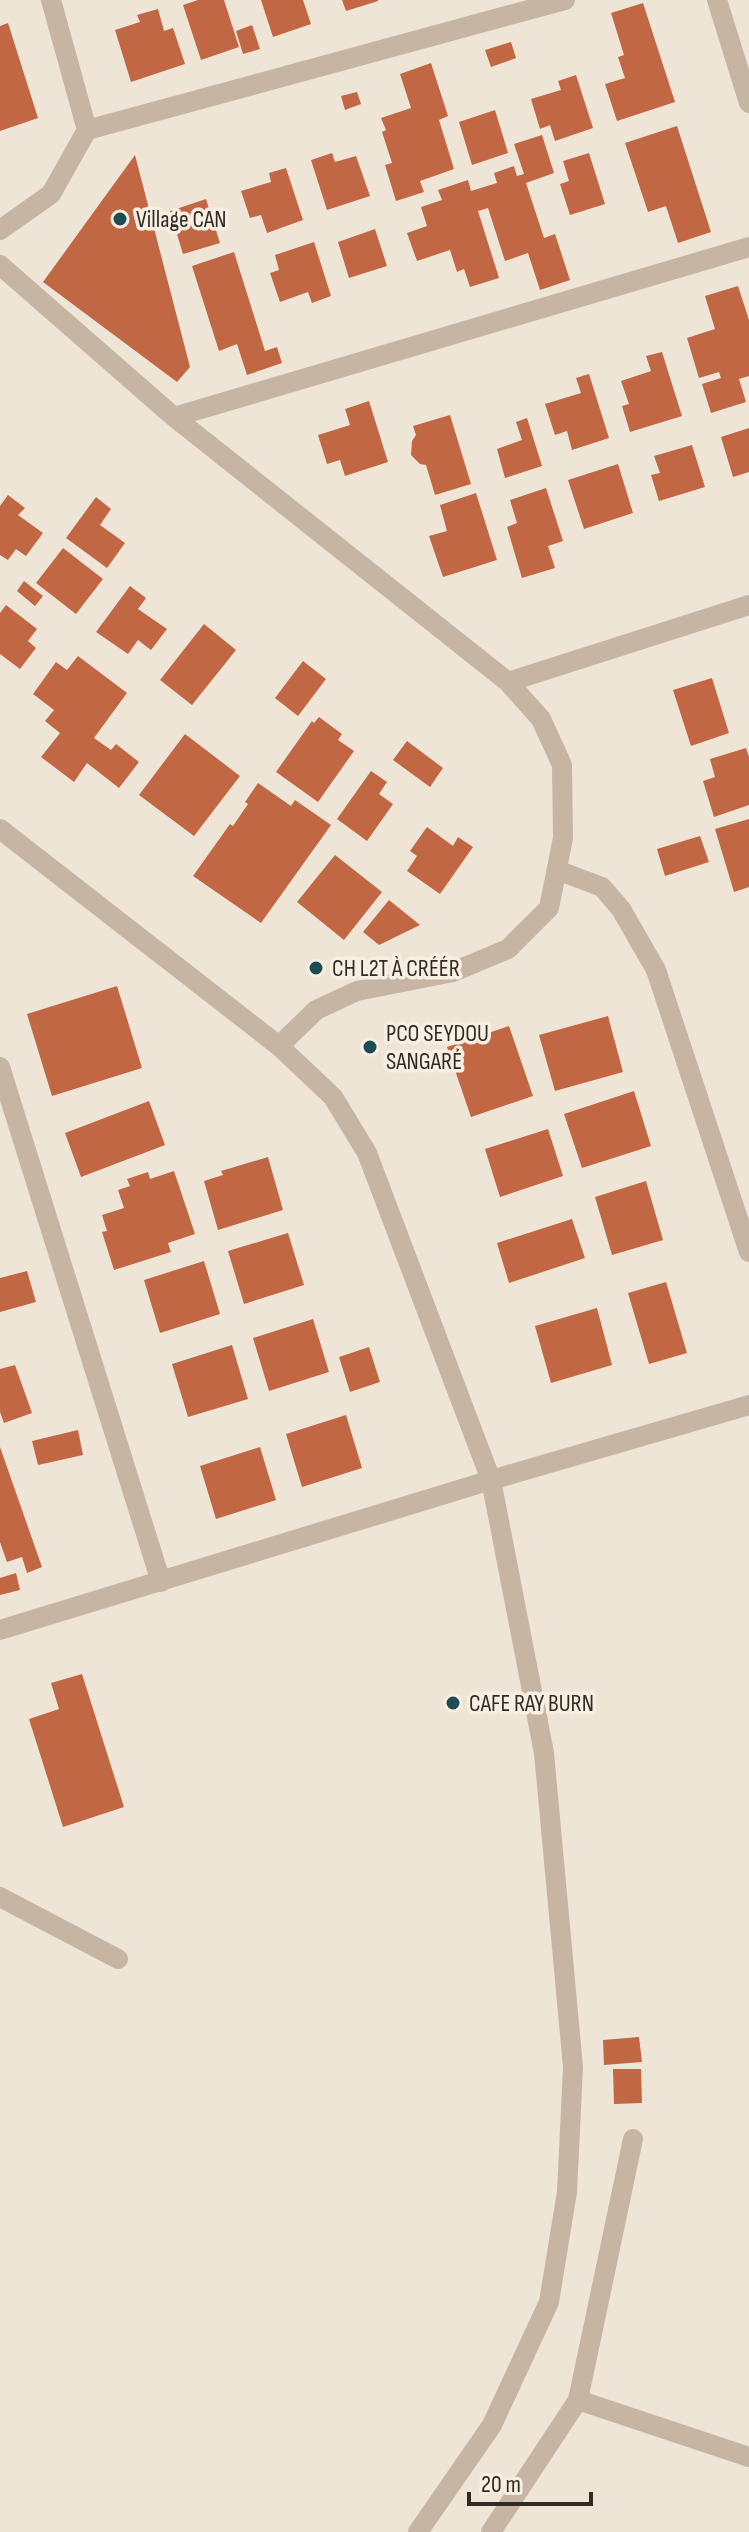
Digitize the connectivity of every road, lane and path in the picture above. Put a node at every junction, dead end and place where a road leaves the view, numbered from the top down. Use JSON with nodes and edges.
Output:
{"nodes":[{"id":1,"x":51,"y":0,"type":"edge"},
{"id":2,"x":565,"y":0,"type":"edge"},
{"id":3,"x":717,"y":0,"type":"edge"},
{"id":4,"x":749,"y":103,"type":"edge"},
{"id":5,"x":87,"y":130,"type":"junction"},
{"id":6,"x":0,"y":230,"type":"edge"},
{"id":7,"x":749,"y":247,"type":"edge"},
{"id":8,"x":0,"y":265,"type":"edge"},
{"id":9,"x":174,"y":417,"type":"junction"},
{"id":10,"x":749,"y":605,"type":"edge"},
{"id":11,"x":508,"y":682,"type":"junction"},
{"id":12,"x":0,"y":829,"type":"edge"},
{"id":13,"x":557,"y":870,"type":"junction"},
{"id":14,"x":279,"y":1046,"type":"junction"},
{"id":15,"x":0,"y":1067,"type":"edge"},
{"id":16,"x":749,"y":1252,"type":"edge"},
{"id":17,"x":749,"y":1405,"type":"edge"},
{"id":18,"x":491,"y":1480,"type":"junction"},
{"id":19,"x":161,"y":1582,"type":"junction"},
{"id":20,"x":0,"y":1630,"type":"edge"},
{"id":21,"x":0,"y":1897,"type":"edge"},
{"id":22,"x":118,"y":1959,"type":"dead end"},
{"id":23,"x":633,"y":2139,"type":"dead end"},
{"id":24,"x":578,"y":2400,"type":"junction"},
{"id":25,"x":749,"y":2457,"type":"edge"},
{"id":26,"x":418,"y":2532,"type":"edge"},
{"id":27,"x":491,"y":2532,"type":"edge"}],
"edges":[{"from":1,"to":5,"type":"street"},
{"from":2,"to":5,"type":"street"},
{"from":3,"to":4,"type":"street"},
{"from":5,"to":6,"type":"street"},
{"from":7,"to":9,"type":"street"},
{"from":8,"to":9,"type":"street"},
{"from":9,"to":11,"type":"street"},
{"from":10,"to":11,"type":"street"},
{"from":11,"to":13,"type":"street"},
{"from":12,"to":14,"type":"street"},
{"from":13,"to":14,"type":"street"},
{"from":13,"to":16,"type":"street"},
{"from":14,"to":18,"type":"street"},
{"from":15,"to":19,"type":"street"},
{"from":17,"to":18,"type":"street"},
{"from":18,"to":19,"type":"street"},
{"from":18,"to":26,"type":"street"},
{"from":19,"to":20,"type":"street"},
{"from":21,"to":22,"type":"street"},
{"from":23,"to":24,"type":"street"},
{"from":24,"to":25,"type":"street"},
{"from":24,"to":27,"type":"street"}]}
